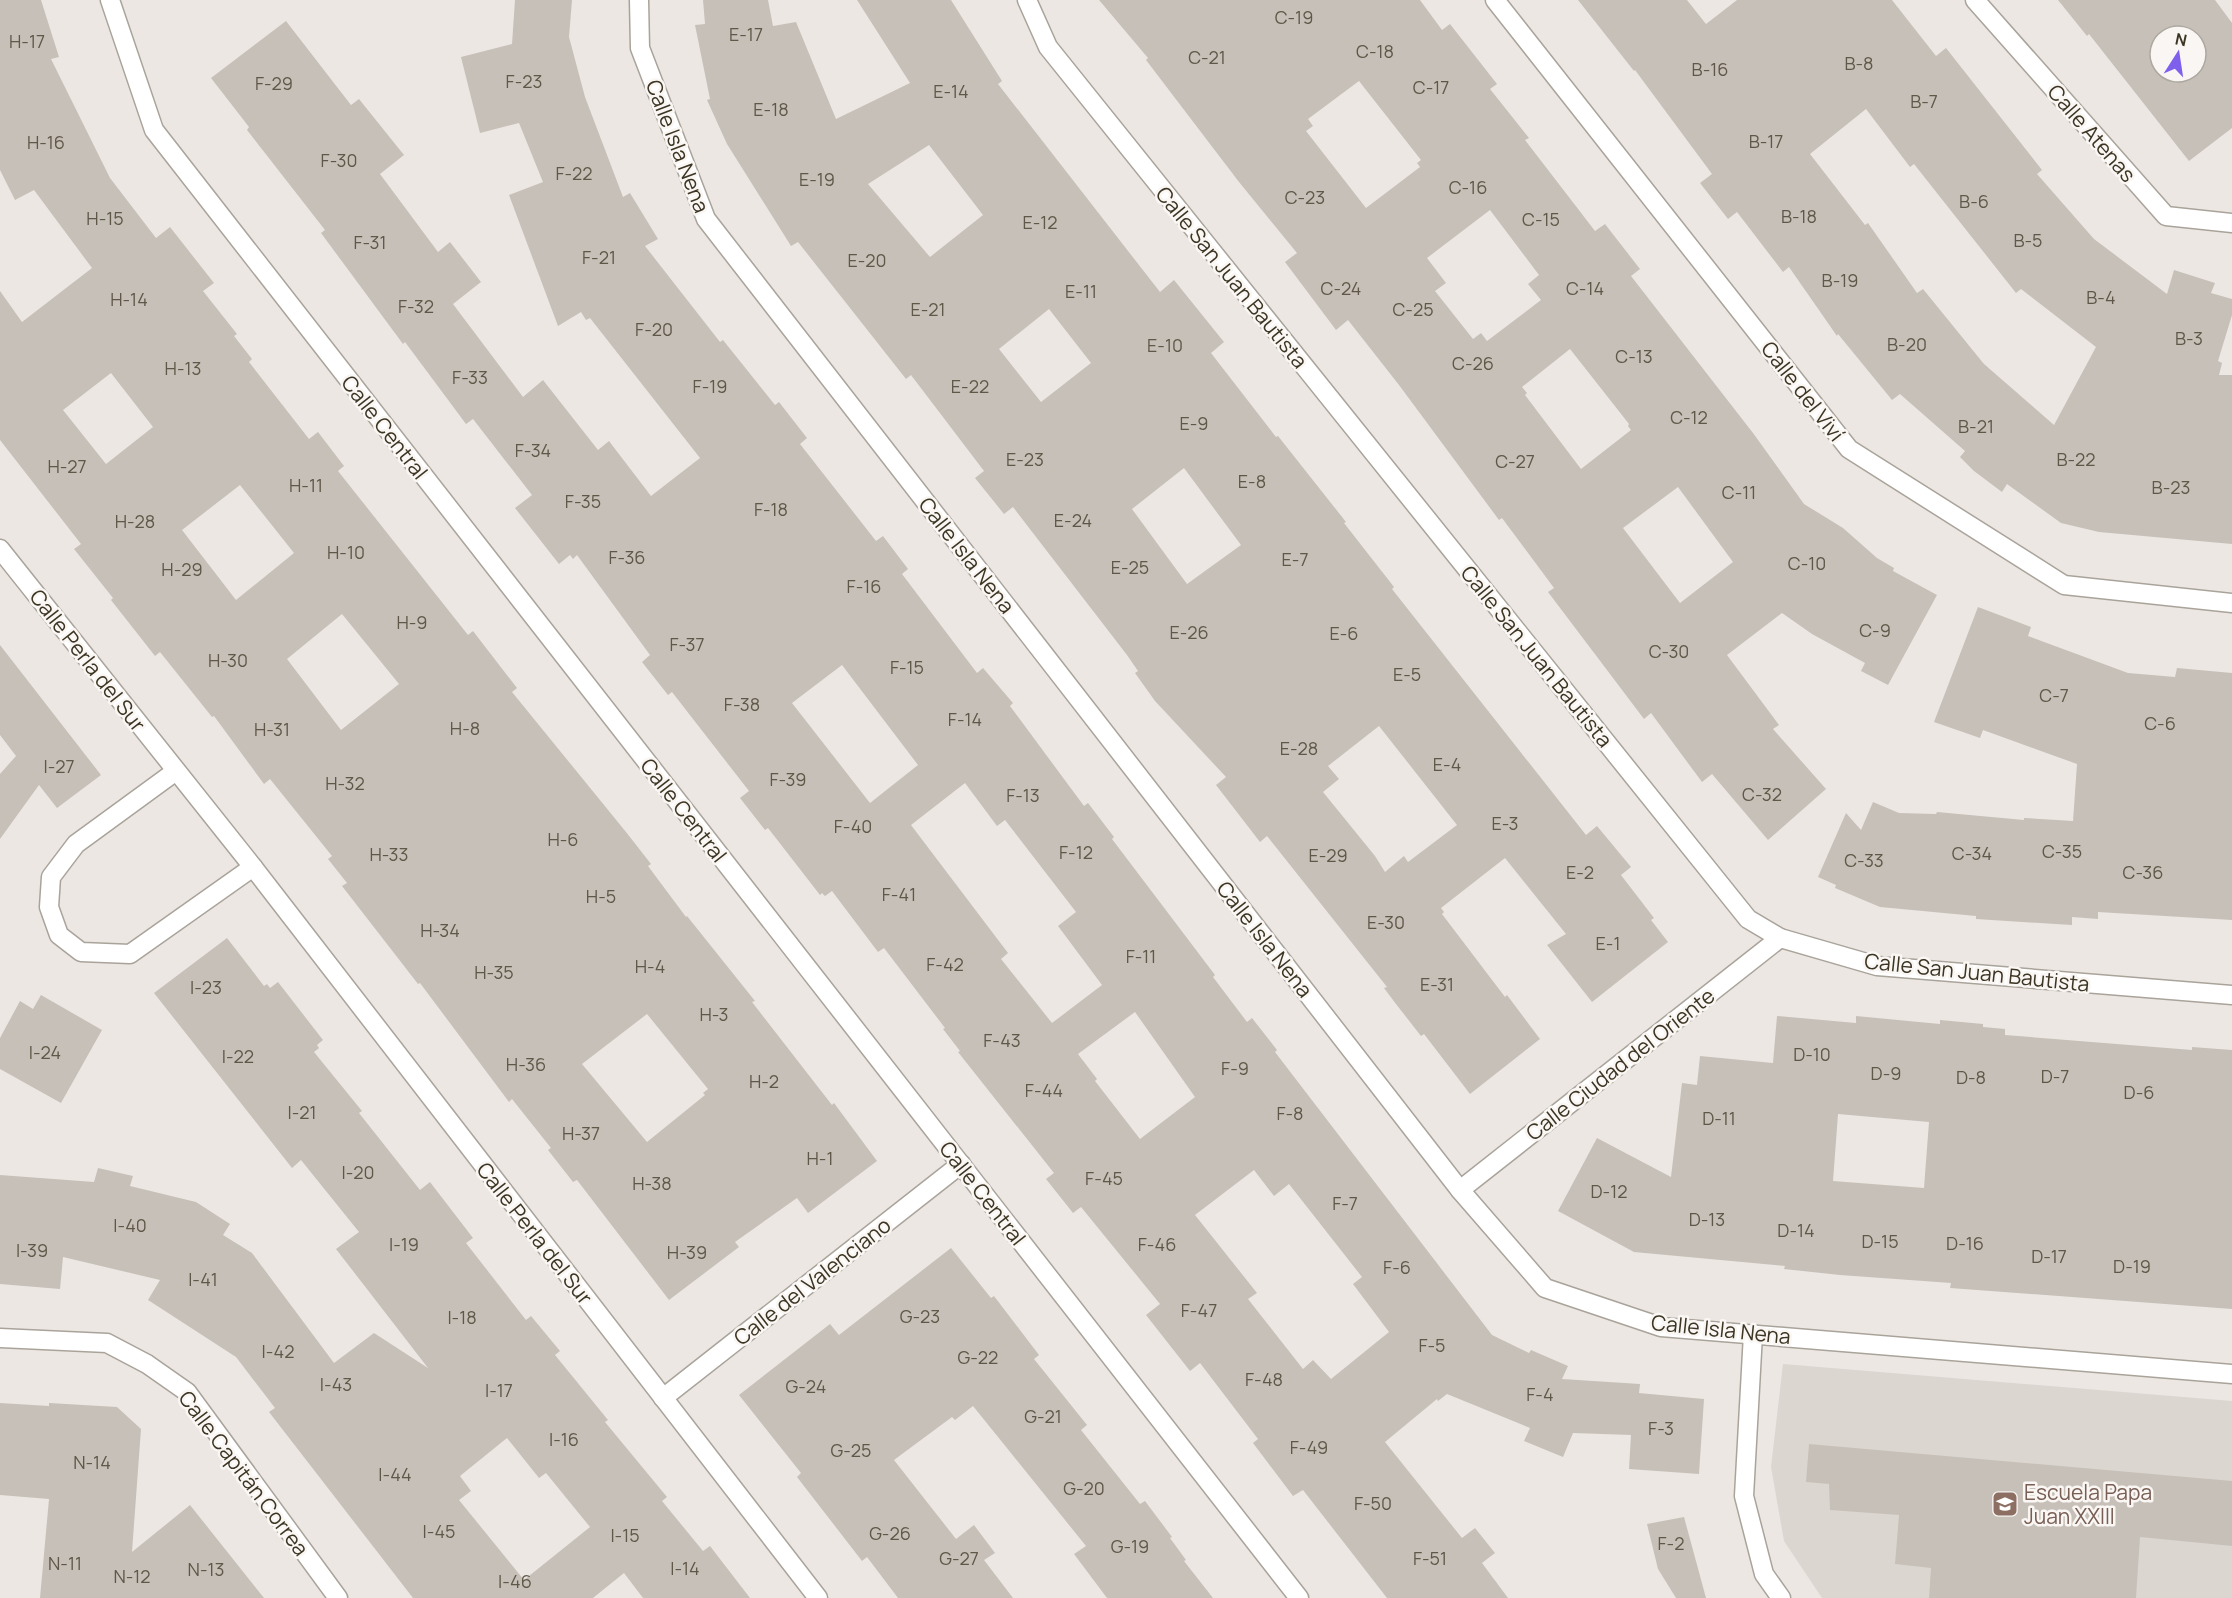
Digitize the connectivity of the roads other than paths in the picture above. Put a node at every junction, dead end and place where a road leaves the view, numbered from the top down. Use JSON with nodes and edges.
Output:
{"nodes":[{"id":1,"x":110,"y":0,"type":"edge"},
{"id":2,"x":639,"y":0,"type":"edge"},
{"id":3,"x":1027,"y":0,"type":"edge"},
{"id":4,"x":1495,"y":0,"type":"edge"},
{"id":5,"x":1975,"y":0,"type":"edge"},
{"id":6,"x":2232,"y":223,"type":"edge"},
{"id":7,"x":0,"y":549,"type":"edge"},
{"id":8,"x":2232,"y":603,"type":"edge"},
{"id":9,"x":176,"y":771,"type":"junction"},
{"id":10,"x":253,"y":867,"type":"junction"},
{"id":11,"x":1780,"y":938,"type":"junction"},
{"id":12,"x":2232,"y":995,"type":"edge"},
{"id":13,"x":960,"y":1164,"type":"junction"},
{"id":14,"x":1460,"y":1190,"type":"junction"},
{"id":15,"x":1753,"y":1334,"type":"junction"},
{"id":16,"x":0,"y":1338,"type":"edge"},
{"id":17,"x":2232,"y":1374,"type":"edge"},
{"id":18,"x":663,"y":1398,"type":"junction"},
{"id":19,"x":338,"y":1598,"type":"edge"},
{"id":20,"x":818,"y":1598,"type":"edge"},
{"id":21,"x":1299,"y":1598,"type":"edge"},
{"id":22,"x":1781,"y":1598,"type":"edge"}],
"edges":[{"from":1,"to":13,"type":"street","name":"Calle Central"},
{"from":2,"to":14,"type":"street","name":"Calle Isla Nena"},
{"from":3,"to":11,"type":"street","name":"Calle San Juan Bautista"},
{"from":4,"to":8,"type":"street","name":"Calle del Viví"},
{"from":5,"to":6,"type":"street","name":"Calle Atenas"},
{"from":7,"to":9,"type":"street","name":"Calle Perla del Sur"},
{"from":9,"to":10,"type":"street","name":"Calle Perla del Sur"},
{"from":9,"to":10,"type":"street"},
{"from":10,"to":18,"type":"street","name":"Calle Perla del Sur"},
{"from":11,"to":12,"type":"street","name":"Calle San Juan Bautista"},
{"from":11,"to":14,"type":"street","name":"Calle Ciudad del Oriente"},
{"from":13,"to":18,"type":"street","name":"Calle del Valenciano"},
{"from":13,"to":21,"type":"street","name":"Calle Central"},
{"from":14,"to":15,"type":"street","name":"Calle Isla Nena"},
{"from":15,"to":17,"type":"street","name":"Calle Isla Nena"},
{"from":15,"to":22,"type":"street"},
{"from":16,"to":19,"type":"street","name":"Calle Capitán Correa"},
{"from":18,"to":20,"type":"street","name":"Calle Perla del Sur"}]}
